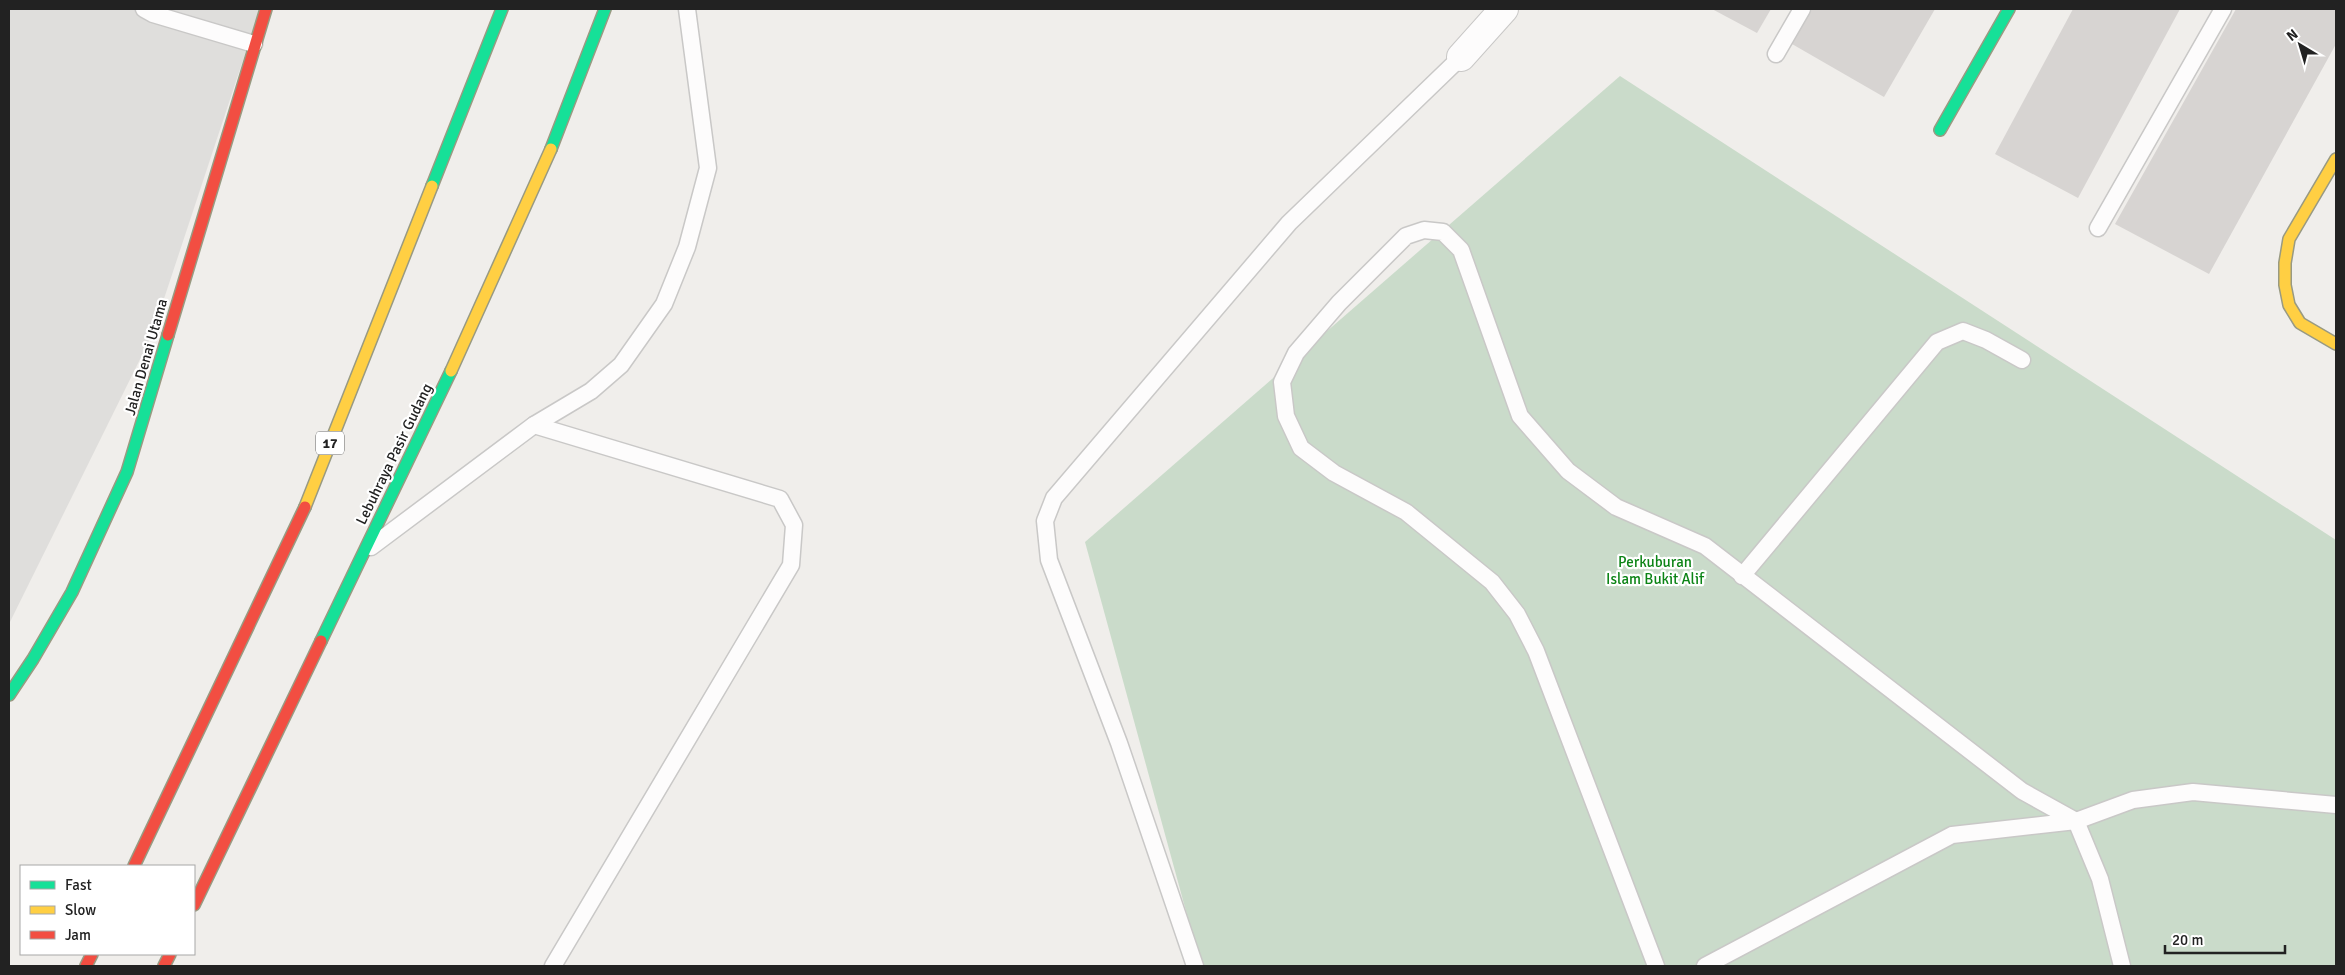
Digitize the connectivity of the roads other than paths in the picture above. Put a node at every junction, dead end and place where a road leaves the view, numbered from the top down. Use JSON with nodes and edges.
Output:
{"nodes":[{"id":1,"x":144,"y":9,"type":"edge"},
{"id":2,"x":266,"y":9,"type":"edge"},
{"id":3,"x":502,"y":9,"type":"edge"},
{"id":4,"x":605,"y":9,"type":"edge"},
{"id":5,"x":686,"y":9,"type":"edge"},
{"id":6,"x":1504,"y":9,"type":"edge"},
{"id":7,"x":1802,"y":9,"type":"edge"},
{"id":8,"x":2009,"y":9,"type":"edge"},
{"id":9,"x":2223,"y":9,"type":"edge"},
{"id":10,"x":254,"y":44,"type":"junction"},
{"id":11,"x":1776,"y":54,"type":"dead end"},
{"id":12,"x":1461,"y":57,"type":"joint"},
{"id":13,"x":1940,"y":130,"type":"dead end"},
{"id":14,"x":2336,"y":159,"type":"edge"},
{"id":15,"x":2098,"y":228,"type":"dead end"},
{"id":16,"x":2336,"y":344,"type":"edge"},
{"id":17,"x":2022,"y":360,"type":"dead end"},
{"id":18,"x":534,"y":425,"type":"junction"},
{"id":19,"x":364,"y":552,"type":"junction"},
{"id":20,"x":1742,"y":576,"type":"junction"},
{"id":21,"x":9,"y":695,"type":"edge"},
{"id":22,"x":2336,"y":805,"type":"edge"},
{"id":23,"x":2076,"y":821,"type":"junction"},
{"id":24,"x":134,"y":865,"type":"edge"},
{"id":25,"x":195,"y":903,"type":"edge"},
{"id":26,"x":553,"y":966,"type":"edge"},
{"id":27,"x":1195,"y":966,"type":"edge"},
{"id":28,"x":1656,"y":966,"type":"edge"},
{"id":29,"x":1705,"y":966,"type":"edge"},
{"id":30,"x":2122,"y":966,"type":"edge"}],
"edges":[{"from":1,"to":10,"type":"lane"},
{"from":2,"to":10,"type":"main road","name":"Jalan Denai Utama"},
{"from":3,"to":24,"type":"main road","number":"17"},
{"from":4,"to":19,"type":"main road","name":"Lebuhraya Pasir Gudang"},
{"from":5,"to":18,"type":"lane"},
{"from":6,"to":12,"type":"street"},
{"from":7,"to":11,"type":"lane"},
{"from":8,"to":13,"type":"main road"},
{"from":9,"to":15,"type":"lane"},
{"from":10,"to":21,"type":"main road","name":"Jalan Denai Utama"},
{"from":12,"to":27,"type":"lane"},
{"from":14,"to":16,"type":"main road"},
{"from":17,"to":20,"type":"lane"},
{"from":18,"to":19,"type":"lane"},
{"from":18,"to":26,"type":"lane"},
{"from":19,"to":25,"type":"main road","name":"Lebuhraya Pasir Gudang"},
{"from":20,"to":23,"type":"lane"},
{"from":20,"to":28,"type":"lane"},
{"from":22,"to":23,"type":"lane"},
{"from":23,"to":29,"type":"lane"},
{"from":23,"to":30,"type":"lane"}]}
